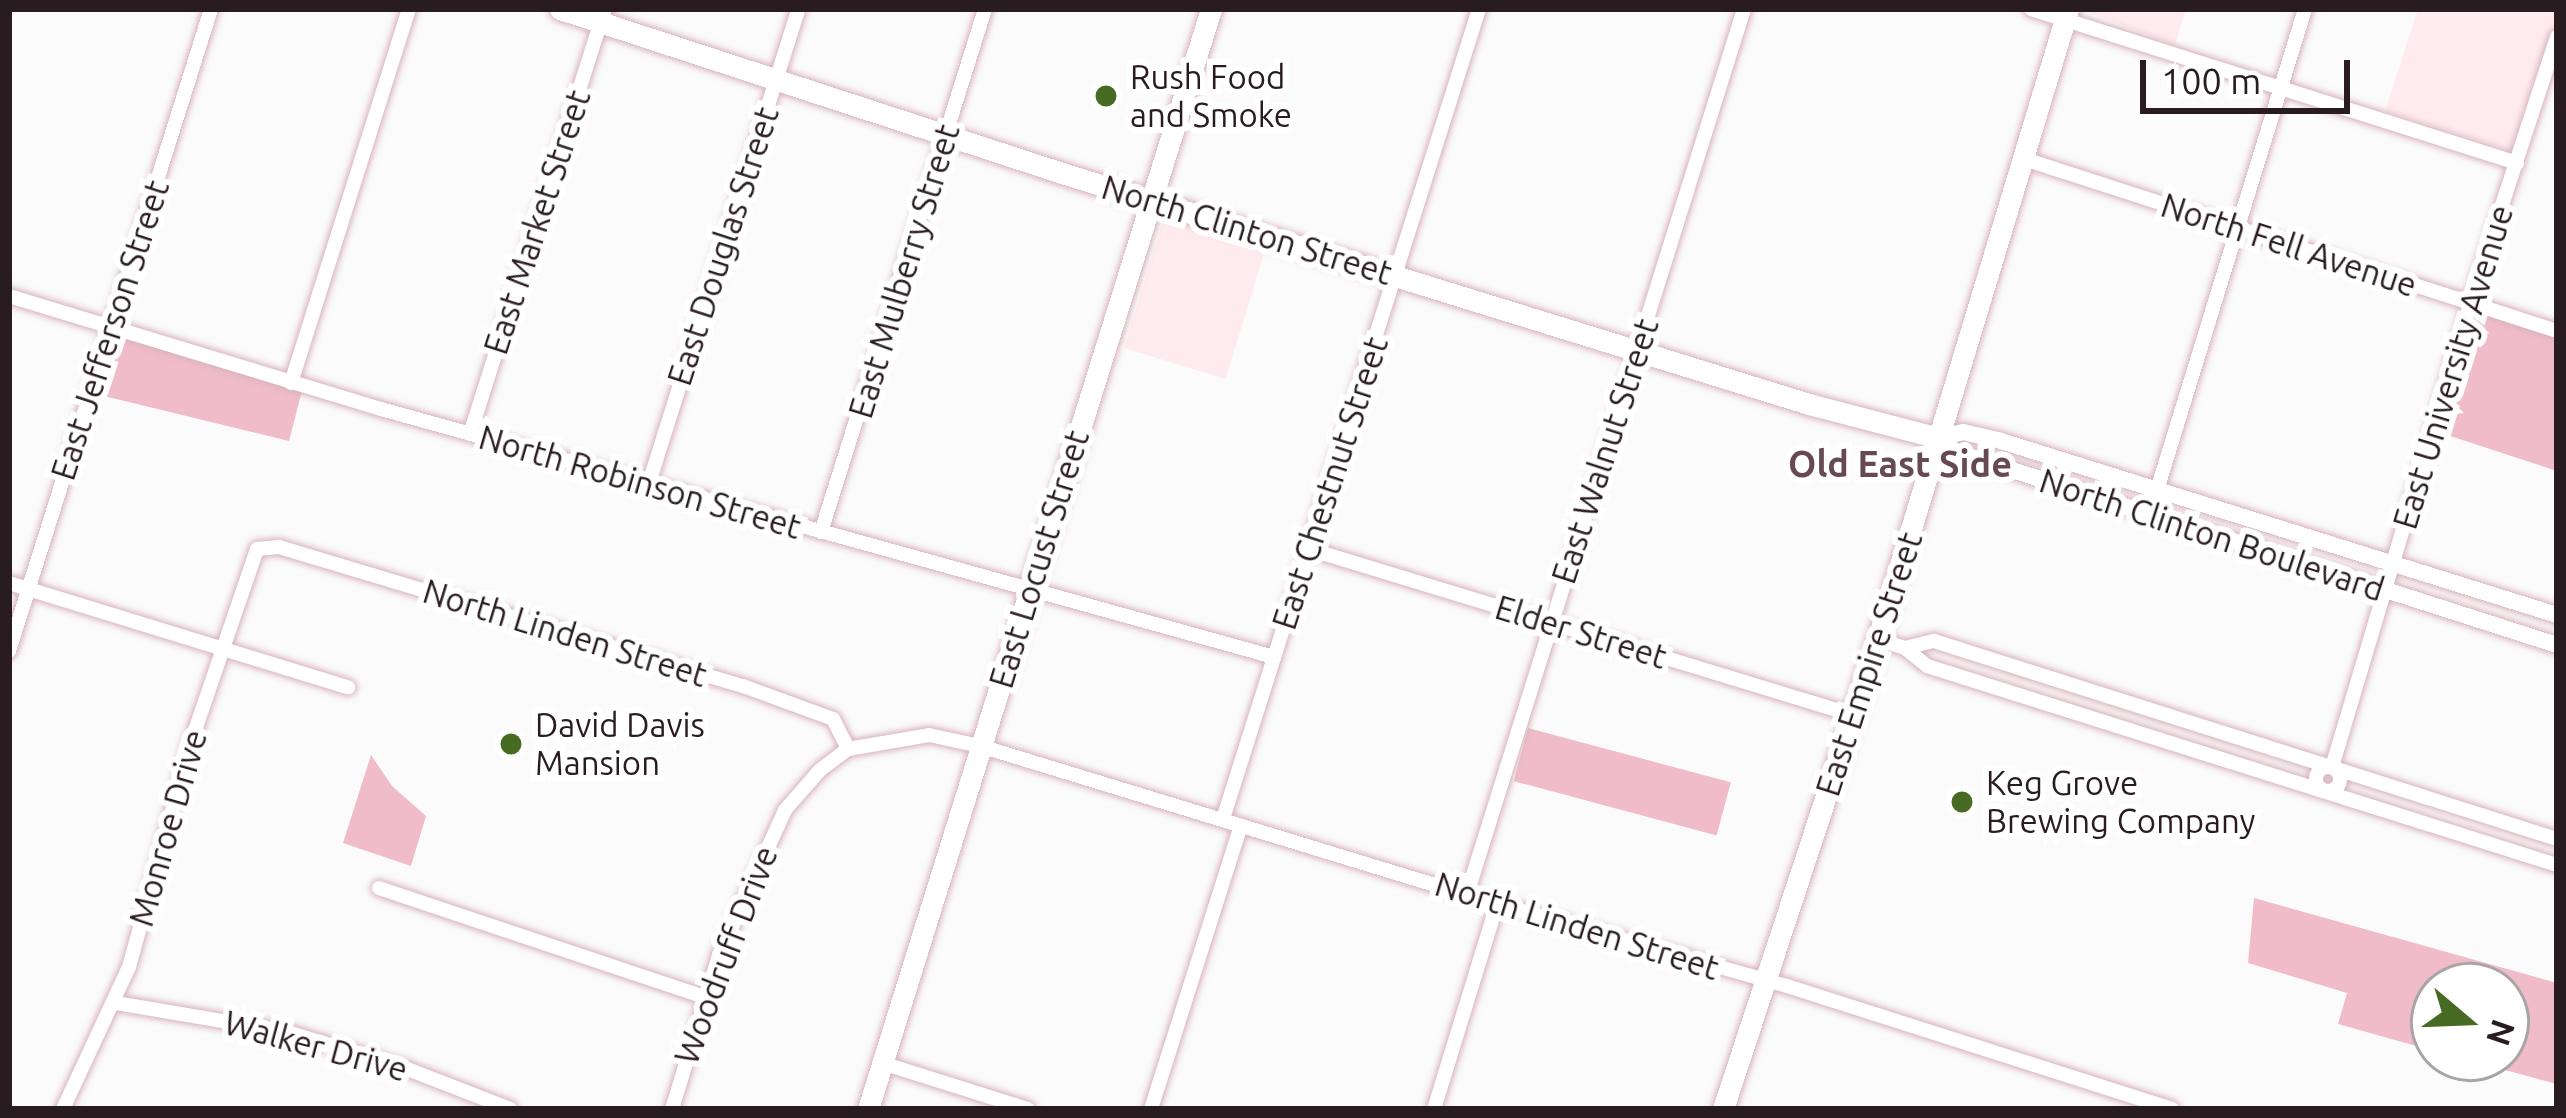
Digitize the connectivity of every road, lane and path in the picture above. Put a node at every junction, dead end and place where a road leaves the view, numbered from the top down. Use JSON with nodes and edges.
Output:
{"nodes":[{"id":1,"x":212,"y":9,"type":"edge"},
{"id":2,"x":409,"y":9,"type":"edge"},
{"id":3,"x":560,"y":9,"type":"edge"},
{"id":4,"x":798,"y":9,"type":"edge"},
{"id":5,"x":986,"y":9,"type":"edge"},
{"id":6,"x":1211,"y":9,"type":"edge"},
{"id":7,"x":1478,"y":9,"type":"edge"},
{"id":8,"x":1744,"y":9,"type":"edge"},
{"id":9,"x":2031,"y":9,"type":"edge"},
{"id":10,"x":2305,"y":9,"type":"edge"},
{"id":11,"x":2066,"y":14,"type":"edge"},
{"id":12,"x":602,"y":16,"type":"edge"},
{"id":13,"x":2557,"y":37,"type":"edge"},
{"id":14,"x":776,"y":80,"type":"junction"},
{"id":15,"x":2279,"y":89,"type":"junction"},
{"id":16,"x":946,"y":135,"type":"junction"},
{"id":17,"x":2021,"y":158,"type":"junction"},
{"id":18,"x":2517,"y":163,"type":"junction"},
{"id":19,"x":1151,"y":200,"type":"junction"},
{"id":20,"x":2234,"y":228,"type":"junction"},
{"id":21,"x":1395,"y":276,"type":"junction"},
{"id":22,"x":9,"y":296,"type":"edge"},
{"id":23,"x":2470,"y":303,"type":"junction"},
{"id":24,"x":112,"y":325,"type":"junction"},
{"id":25,"x":2557,"y":331,"type":"edge"},
{"id":26,"x":1637,"y":350,"type":"junction"},
{"id":27,"x":291,"y":383,"type":"junction"},
{"id":28,"x":470,"y":434,"type":"junction"},
{"id":29,"x":1939,"y":438,"type":"junction"},
{"id":30,"x":649,"y":483,"type":"junction"},
{"id":31,"x":2157,"y":489,"type":"junction"},
{"id":32,"x":2150,"y":516,"type":"junction"},
{"id":33,"x":821,"y":532,"type":"junction"},
{"id":34,"x":263,"y":547,"type":"joint"},
{"id":35,"x":1309,"y":549,"type":"junction"},
{"id":36,"x":2393,"y":563,"type":"junction"},
{"id":37,"x":9,"y":583,"type":"edge"},
{"id":38,"x":28,"y":590,"type":"junction"},
{"id":39,"x":2384,"y":591,"type":"junction"},
{"id":40,"x":1029,"y":593,"type":"junction"},
{"id":41,"x":2557,"y":615,"type":"edge"},
{"id":42,"x":1551,"y":623,"type":"junction"},
{"id":43,"x":1877,"y":639,"type":"junction"},
{"id":44,"x":2557,"y":645,"type":"edge"},
{"id":45,"x":1905,"y":648,"type":"junction"},
{"id":46,"x":226,"y":650,"type":"junction"},
{"id":47,"x":9,"y":651,"type":"edge"},
{"id":48,"x":1274,"y":658,"type":"junction"},
{"id":49,"x":348,"y":688,"type":"dead end"},
{"id":50,"x":2118,"y":699,"type":"junction"},
{"id":51,"x":1853,"y":715,"type":"junction"},
{"id":52,"x":2110,"y":724,"type":"junction"},
{"id":53,"x":980,"y":746,"type":"junction"},
{"id":54,"x":848,"y":749,"type":"junction"},
{"id":55,"x":2332,"y":767,"type":"junction"},
{"id":56,"x":2323,"y":791,"type":"junction"},
{"id":57,"x":1222,"y":819,"type":"junction"},
{"id":58,"x":1241,"y":826,"type":"junction"},
{"id":59,"x":2557,"y":839,"type":"edge"},
{"id":60,"x":2557,"y":865,"type":"edge"},
{"id":61,"x":379,"y":888,"type":"dead end"},
{"id":62,"x":1467,"y":894,"type":"junction"},
{"id":63,"x":1497,"y":904,"type":"junction"},
{"id":64,"x":1765,"y":982,"type":"junction"},
{"id":65,"x":704,"y":997,"type":"junction"},
{"id":66,"x":116,"y":1003,"type":"junction"},
{"id":67,"x":882,"y":1064,"type":"junction"},
{"id":68,"x":63,"y":1109,"type":"edge"},
{"id":69,"x":510,"y":1109,"type":"edge"},
{"id":70,"x":672,"y":1109,"type":"edge"},
{"id":71,"x":868,"y":1109,"type":"edge"},
{"id":72,"x":1028,"y":1109,"type":"edge"},
{"id":73,"x":1151,"y":1109,"type":"edge"},
{"id":74,"x":1435,"y":1109,"type":"edge"},
{"id":75,"x":1723,"y":1109,"type":"edge"},
{"id":76,"x":2172,"y":1109,"type":"edge"}],
"edges":[{"from":1,"to":24,"type":"street","name":"East Jefferson Street"},
{"from":2,"to":27,"type":"street"},
{"from":3,"to":12,"type":"main road","name":"North Clinton Street"},
{"from":4,"to":14,"type":"street","name":"East Douglas Street"},
{"from":5,"to":16,"type":"street","name":"East Mulberry Street"},
{"from":6,"to":19,"type":"main road","name":"East Locust Street"},
{"from":7,"to":21,"type":"street","name":"East Chestnut Street"},
{"from":8,"to":26,"type":"street","name":"East Walnut Street"},
{"from":9,"to":11,"type":"street"},
{"from":10,"to":15,"type":"street"},
{"from":11,"to":15,"type":"street"},
{"from":11,"to":17,"type":"main road","name":"East Empire Street"},
{"from":12,"to":14,"type":"main road","name":"North Clinton Street"},
{"from":12,"to":28,"type":"street","name":"East Market Street"},
{"from":13,"to":18,"type":"street","name":"East University Avenue"},
{"from":14,"to":16,"type":"main road","name":"North Clinton Street"},
{"from":14,"to":30,"type":"street","name":"East Douglas Street"},
{"from":15,"to":18,"type":"street"},
{"from":15,"to":20,"type":"street"},
{"from":16,"to":19,"type":"main road","name":"North Clinton Street"},
{"from":16,"to":33,"type":"street","name":"East Mulberry Street"},
{"from":17,"to":20,"type":"street","name":"North Fell Avenue"},
{"from":17,"to":29,"type":"main road","name":"East Empire Street"},
{"from":18,"to":23,"type":"street","name":"East University Avenue"},
{"from":19,"to":21,"type":"main road","name":"North Clinton Street"},
{"from":19,"to":40,"type":"main road","name":"East Locust Street"},
{"from":20,"to":23,"type":"street","name":"North Fell Avenue"},
{"from":20,"to":31,"type":"street"},
{"from":21,"to":26,"type":"main road","name":"North Clinton Street"},
{"from":21,"to":35,"type":"street","name":"East Chestnut Street"},
{"from":22,"to":24,"type":"street","name":"North Robinson Street"},
{"from":23,"to":25,"type":"street","name":"North Fell Avenue"},
{"from":23,"to":36,"type":"street","name":"East University Avenue"},
{"from":24,"to":27,"type":"street","name":"North Robinson Street"},
{"from":24,"to":38,"type":"street","name":"East Jefferson Street"},
{"from":26,"to":29,"type":"main road","name":"North Clinton Street"},
{"from":26,"to":42,"type":"street","name":"East Walnut Street"},
{"from":27,"to":28,"type":"street","name":"North Robinson Street"},
{"from":28,"to":30,"type":"street","name":"North Robinson Street"},
{"from":29,"to":31,"type":"street","name":"North Clinton Boulevard"},
{"from":29,"to":32,"type":"street","name":"North Clinton Boulevard"},
{"from":29,"to":43,"type":"main road","name":"East Empire Street"},
{"from":30,"to":33,"type":"street","name":"North Robinson Street"},
{"from":31,"to":32,"type":"street"},
{"from":31,"to":36,"type":"street","name":"North Clinton Boulevard"},
{"from":32,"to":39,"type":"street","name":"North Clinton Boulevard"},
{"from":33,"to":40,"type":"street","name":"North Robinson Street"},
{"from":34,"to":46,"type":"street","name":"Monroe Drive"},
{"from":34,"to":54,"type":"street","name":"North Linden Street"},
{"from":35,"to":42,"type":"street","name":"Elder Street"},
{"from":35,"to":48,"type":"street","name":"East Chestnut Street"},
{"from":36,"to":39,"type":"street","name":"East University Avenue"},
{"from":36,"to":41,"type":"street","name":"North Clinton Boulevard"},
{"from":37,"to":38,"type":"street"},
{"from":38,"to":46,"type":"street"},
{"from":38,"to":47,"type":"street","name":"East Jefferson Street"},
{"from":39,"to":44,"type":"street","name":"North Clinton Boulevard"},
{"from":39,"to":55,"type":"street","name":"East University Avenue"},
{"from":40,"to":48,"type":"street","name":"North Robinson Street"},
{"from":40,"to":53,"type":"main road","name":"East Locust Street"},
{"from":42,"to":51,"type":"street","name":"Elder Street"},
{"from":42,"to":62,"type":"street","name":"East Walnut Street"},
{"from":43,"to":45,"type":"street"},
{"from":43,"to":51,"type":"main road","name":"East Empire Street"},
{"from":45,"to":50,"type":"street"},
{"from":45,"to":52,"type":"street"},
{"from":46,"to":49,"type":"street"},
{"from":46,"to":66,"type":"street","name":"Monroe Drive"},
{"from":48,"to":57,"type":"street","name":"East Chestnut Street"},
{"from":50,"to":52,"type":"street"},
{"from":50,"to":55,"type":"street"},
{"from":51,"to":64,"type":"main road","name":"East Empire Street"},
{"from":52,"to":56,"type":"street"},
{"from":53,"to":54,"type":"street"},
{"from":53,"to":57,"type":"street","name":"North Linden Street"},
{"from":53,"to":67,"type":"main road","name":"East Locust Street"},
{"from":54,"to":65,"type":"street","name":"Woodruff Drive"},
{"from":55,"to":56,"type":"street","name":"East University Avenue"},
{"from":55,"to":59,"type":"street"},
{"from":56,"to":60,"type":"street"},
{"from":57,"to":58,"type":"street","name":"North Linden Street"},
{"from":58,"to":62,"type":"street","name":"North Linden Street"},
{"from":58,"to":73,"type":"street"},
{"from":61,"to":65,"type":"street"},
{"from":62,"to":63,"type":"street","name":"North Linden Street"},
{"from":63,"to":64,"type":"street","name":"North Linden Street"},
{"from":63,"to":74,"type":"street"},
{"from":64,"to":75,"type":"main road","name":"East Empire Street"},
{"from":64,"to":76,"type":"street","name":"North Linden Street"},
{"from":65,"to":70,"type":"street","name":"Woodruff Drive"},
{"from":66,"to":68,"type":"street","name":"Monroe Drive"},
{"from":66,"to":69,"type":"street","name":"Walker Drive"},
{"from":67,"to":71,"type":"main road","name":"East Locust Street"},
{"from":67,"to":72,"type":"street"}]}
